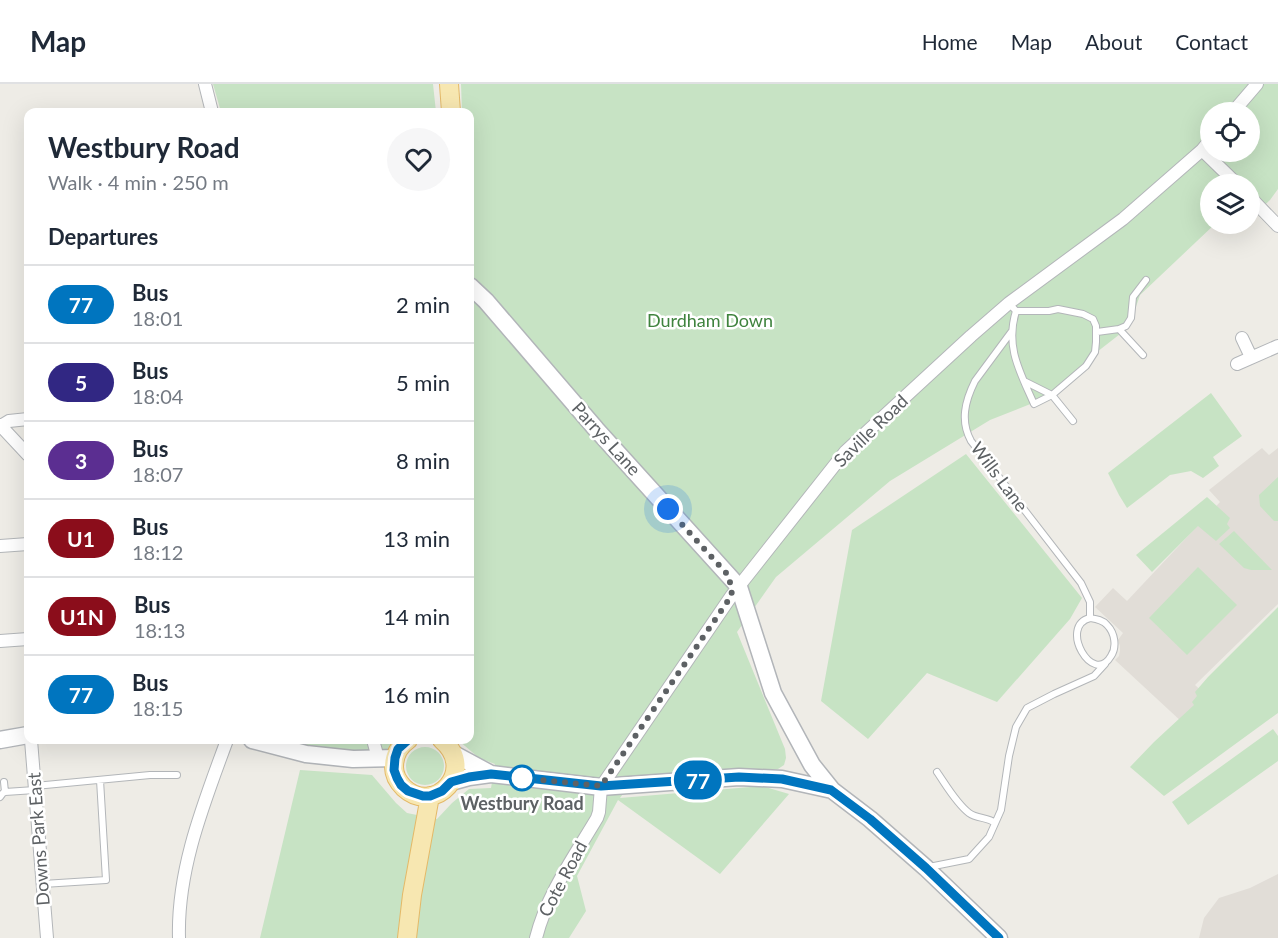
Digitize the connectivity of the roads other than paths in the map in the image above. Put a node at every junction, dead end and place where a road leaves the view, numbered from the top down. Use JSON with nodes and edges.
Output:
{"nodes":[{"id":1,"x":205,"y":84,"type":"edge"},
{"id":2,"x":449,"y":84,"type":"edge"},
{"id":3,"x":1257,"y":84,"type":"edge"},
{"id":4,"x":1242,"y":102,"type":"edge"},
{"id":5,"x":211,"y":108,"type":"edge"},
{"id":6,"x":451,"y":108,"type":"edge"},
{"id":7,"x":1200,"y":151,"type":"edge"},
{"id":8,"x":1220,"y":162,"type":"edge"},
{"id":9,"x":1229,"y":174,"type":"edge"},
{"id":10,"x":1260,"y":207,"type":"edge"},
{"id":11,"x":1278,"y":226,"type":"edge"},
{"id":12,"x":1146,"y":280,"type":"dead end"},
{"id":13,"x":478,"y":302,"type":"edge"},
{"id":14,"x":1013,"y":307,"type":"junction"},
{"id":15,"x":1119,"y":329,"type":"junction"},
{"id":16,"x":1012,"y":331,"type":"junction"},
{"id":17,"x":1096,"y":332,"type":"junction"},
{"id":18,"x":1242,"y":338,"type":"dead end"},
{"id":19,"x":1278,"y":346,"type":"edge"},
{"id":20,"x":1143,"y":355,"type":"dead end"},
{"id":21,"x":1251,"y":357,"type":"junction"},
{"id":22,"x":1237,"y":364,"type":"dead end"},
{"id":23,"x":1024,"y":381,"type":"junction"},
{"id":24,"x":1052,"y":395,"type":"junction"},
{"id":25,"x":24,"y":419,"type":"edge"},
{"id":26,"x":1073,"y":421,"type":"dead end"},
{"id":27,"x":1,"y":426,"type":"edge"},
{"id":28,"x":24,"y":451,"type":"edge"},
{"id":29,"x":24,"y":544,"type":"edge"},
{"id":30,"x":0,"y":546,"type":"edge"},
{"id":31,"x":733,"y":586,"type":"junction"},
{"id":32,"x":1090,"y":618,"type":"junction"},
{"id":33,"x":24,"y":639,"type":"edge"},
{"id":34,"x":0,"y":641,"type":"edge"},
{"id":35,"x":1106,"y":664,"type":"junction"},
{"id":36,"x":24,"y":736,"type":"edge"},
{"id":37,"x":0,"y":740,"type":"edge"},
{"id":38,"x":31,"y":744,"type":"edge"},
{"id":39,"x":224,"y":744,"type":"edge"},
{"id":40,"x":376,"y":744,"type":"edge"},
{"id":41,"x":404,"y":744,"type":"edge"},
{"id":42,"x":447,"y":744,"type":"edge"},
{"id":43,"x":293,"y":746,"type":"edge"},
{"id":44,"x":454,"y":754,"type":"junction"},
{"id":45,"x":389,"y":762,"type":"junction"},
{"id":46,"x":937,"y":772,"type":"dead end"},
{"id":47,"x":491,"y":774,"type":"junction"},
{"id":48,"x":177,"y":775,"type":"dead end"},
{"id":49,"x":100,"y":780,"type":"junction"},
{"id":50,"x":4,"y":782,"type":"dead end"},
{"id":51,"x":451,"y":782,"type":"junction"},
{"id":52,"x":601,"y":786,"type":"junction"},
{"id":53,"x":35,"y":788,"type":"junction"},
{"id":54,"x":831,"y":790,"type":"junction"},
{"id":55,"x":3,"y":795,"type":"edge"},
{"id":56,"x":423,"y":795,"type":"junction"},
{"id":57,"x":995,"y":823,"type":"junction"},
{"id":58,"x":926,"y":868,"type":"junction"},
{"id":59,"x":42,"y":884,"type":"junction"},
{"id":60,"x":47,"y":938,"type":"edge"},
{"id":61,"x":179,"y":938,"type":"edge"},
{"id":62,"x":407,"y":938,"type":"edge"},
{"id":63,"x":536,"y":938,"type":"edge"},
{"id":64,"x":999,"y":938,"type":"edge"}],
"edges":[{"from":1,"to":5,"type":"street"},
{"from":2,"to":6,"type":"main road"},
{"from":3,"to":4,"type":"street"},
{"from":7,"to":14,"type":"street","name":"Saville Road"},
{"from":8,"to":9,"type":"street"},
{"from":10,"to":11,"type":"street"},
{"from":12,"to":15,"type":"lane"},
{"from":13,"to":31,"type":"main road","name":"Parrys Lane"},
{"from":14,"to":16,"type":"lane"},
{"from":14,"to":17,"type":"lane"},
{"from":14,"to":31,"type":"street","name":"Saville Road"},
{"from":15,"to":17,"type":"lane"},
{"from":15,"to":20,"type":"lane"},
{"from":16,"to":23,"type":"lane"},
{"from":16,"to":32,"type":"lane","name":"Wills Lane"},
{"from":17,"to":24,"type":"lane"},
{"from":18,"to":21,"type":"street"},
{"from":19,"to":21,"type":"street"},
{"from":21,"to":22,"type":"street"},
{"from":23,"to":24,"type":"lane"},
{"from":23,"to":24,"type":"lane"},
{"from":24,"to":26,"type":"lane"},
{"from":25,"to":27,"type":"street"},
{"from":27,"to":28,"type":"street"},
{"from":29,"to":30,"type":"street"},
{"from":31,"to":52,"type":"street","name":"Saville Road"},
{"from":31,"to":54,"type":"main road","name":"Parrys Lane"},
{"from":32,"to":35,"type":"lane"},
{"from":32,"to":35,"type":"lane"},
{"from":33,"to":34,"type":"street"},
{"from":35,"to":57,"type":"lane"},
{"from":36,"to":37,"type":"main road"},
{"from":38,"to":53,"type":"street","name":"Downs Park East"},
{"from":39,"to":61,"type":"street"},
{"from":40,"to":45,"type":"street"},
{"from":41,"to":45,"type":"main road"},
{"from":42,"to":44,"type":"main road"},
{"from":43,"to":45,"type":"main road"},
{"from":44,"to":47,"type":"main road","name":"Parrys Lane"},
{"from":44,"to":51,"type":"main road"},
{"from":45,"to":56,"type":"main road"},
{"from":46,"to":57,"type":"lane"},
{"from":47,"to":51,"type":"main road","name":"Parrys Lane"},
{"from":47,"to":52,"type":"main road","name":"Parrys Lane"},
{"from":48,"to":49,"type":"lane"},
{"from":49,"to":53,"type":"lane"},
{"from":49,"to":59,"type":"lane"},
{"from":50,"to":55,"type":"lane"},
{"from":51,"to":56,"type":"main road"},
{"from":52,"to":54,"type":"main road","name":"Parrys Lane"},
{"from":52,"to":63,"type":"street","name":"Cote Road"},
{"from":53,"to":55,"type":"lane"},
{"from":53,"to":59,"type":"street","name":"Downs Park East"},
{"from":54,"to":58,"type":"main road","name":"Parrys Lane"},
{"from":56,"to":62,"type":"main road"},
{"from":57,"to":58,"type":"lane"},
{"from":58,"to":64,"type":"main road","name":"Parrys Lane"},
{"from":59,"to":60,"type":"street","name":"Downs Park East"}]}
